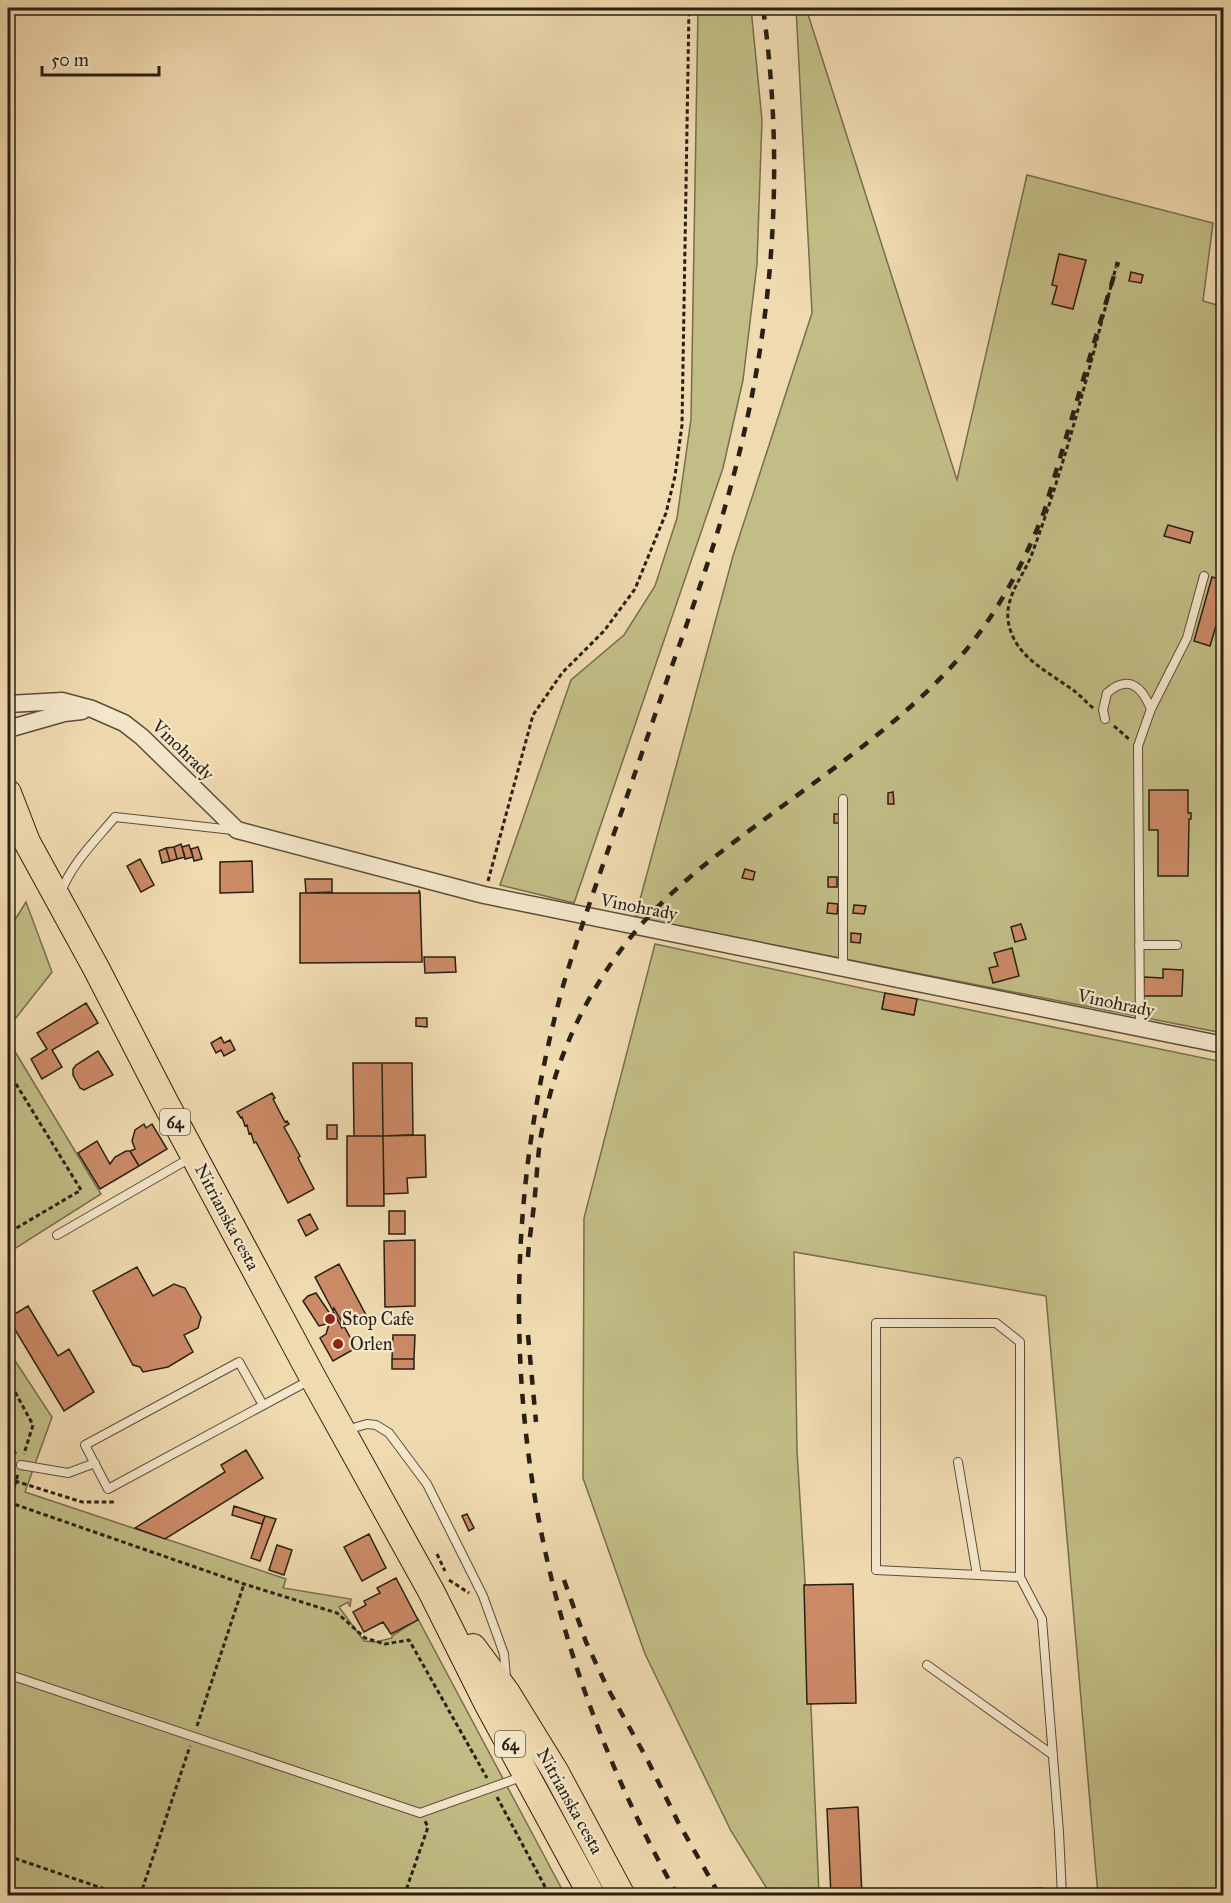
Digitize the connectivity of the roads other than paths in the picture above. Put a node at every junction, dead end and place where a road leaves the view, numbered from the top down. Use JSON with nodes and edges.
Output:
{"nodes":[{"id":1,"x":1204,"y":576,"type":"dead end"},
{"id":2,"x":8,"y":704,"type":"edge"},
{"id":3,"x":1151,"y":709,"type":"junction"},
{"id":4,"x":92,"y":710,"type":"junction"},
{"id":5,"x":1105,"y":720,"type":"road end"},
{"id":6,"x":8,"y":729,"type":"edge"},
{"id":7,"x":8,"y":793,"type":"edge"},
{"id":8,"x":843,"y":799,"type":"dead end"},
{"id":9,"x":8,"y":817,"type":"edge"},
{"id":10,"x":237,"y":830,"type":"junction"},
{"id":11,"x":27,"y":842,"type":"junction"},
{"id":12,"x":58,"y":899,"type":"junction"},
{"id":13,"x":1139,"y":945,"type":"junction"},
{"id":14,"x":1177,"y":945,"type":"dead end"},
{"id":15,"x":843,"y":967,"type":"junction"},
{"id":16,"x":1140,"y":1028,"type":"junction"},
{"id":17,"x":1224,"y":1045,"type":"edge"},
{"id":18,"x":194,"y":1156,"type":"junction"},
{"id":19,"x":57,"y":1235,"type":"dead end"},
{"id":20,"x":313,"y":1378,"type":"junction"},
{"id":21,"x":263,"y":1405,"type":"junction"},
{"id":22,"x":342,"y":1431,"type":"junction"},
{"id":23,"x":958,"y":1462,"type":"dead end"},
{"id":24,"x":95,"y":1463,"type":"junction"},
{"id":25,"x":21,"y":1465,"type":"road end"},
{"id":26,"x":977,"y":1575,"type":"junction"},
{"id":27,"x":1020,"y":1577,"type":"junction"},
{"id":28,"x":431,"y":1591,"type":"junction"},
{"id":29,"x":927,"y":1665,"type":"dead end"},
{"id":30,"x":13,"y":1676,"type":"dead end"},
{"id":31,"x":507,"y":1693,"type":"junction"},
{"id":32,"x":1053,"y":1755,"type":"junction"},
{"id":33,"x":526,"y":1776,"type":"junction"},
{"id":34,"x":592,"y":1896,"type":"edge"},
{"id":35,"x":622,"y":1896,"type":"edge"},
{"id":36,"x":1062,"y":1896,"type":"edge"}],
"edges":[{"from":1,"to":3,"type":"lane"},
{"from":2,"to":4,"type":"street","name":"Vinohrady"},
{"from":3,"to":5,"type":"lane"},
{"from":3,"to":13,"type":"lane"},
{"from":4,"to":6,"type":"street","name":"Vinohrady"},
{"from":4,"to":10,"type":"street","name":"Vinohrady"},
{"from":7,"to":11,"type":"main road","name":"Nitrianska cesta","number":"64"},
{"from":8,"to":15,"type":"lane"},
{"from":9,"to":11,"type":"main road","name":"Nitrianska cesta","number":"64"},
{"from":10,"to":12,"type":"lane"},
{"from":10,"to":15,"type":"street","name":"Vinohrady"},
{"from":11,"to":12,"type":"main road","name":"Nitrianska cesta","number":"64"},
{"from":12,"to":18,"type":"main road","name":"Nitrianska cesta","number":"64"},
{"from":13,"to":14,"type":"lane"},
{"from":13,"to":16,"type":"lane"},
{"from":15,"to":16,"type":"street","name":"Vinohrady"},
{"from":16,"to":17,"type":"street","name":"Vinohrady"},
{"from":18,"to":19,"type":"lane"},
{"from":18,"to":20,"type":"main road","name":"Nitrianska cesta","number":"64"},
{"from":20,"to":21,"type":"lane"},
{"from":20,"to":22,"type":"main road","name":"Nitrianska cesta","number":"64"},
{"from":21,"to":24,"type":"lane"},
{"from":21,"to":24,"type":"lane"},
{"from":22,"to":28,"type":"main road","name":"Nitrianska cesta","number":"64"},
{"from":22,"to":31,"type":"lane"},
{"from":23,"to":26,"type":"lane"},
{"from":24,"to":25,"type":"lane"},
{"from":26,"to":27,"type":"lane"},
{"from":26,"to":27,"type":"lane"},
{"from":27,"to":32,"type":"lane"},
{"from":28,"to":31,"type":"main road","name":"Nitrianska cesta","number":"64"},
{"from":28,"to":33,"type":"main road","name":"Nitrianska cesta","number":"64"},
{"from":29,"to":32,"type":"lane"},
{"from":30,"to":33,"type":"lane"},
{"from":31,"to":35,"type":"main road","name":"Nitrianska cesta","number":"64"},
{"from":32,"to":36,"type":"lane"},
{"from":33,"to":34,"type":"main road","name":"Nitrianska cesta","number":"64"}]}
